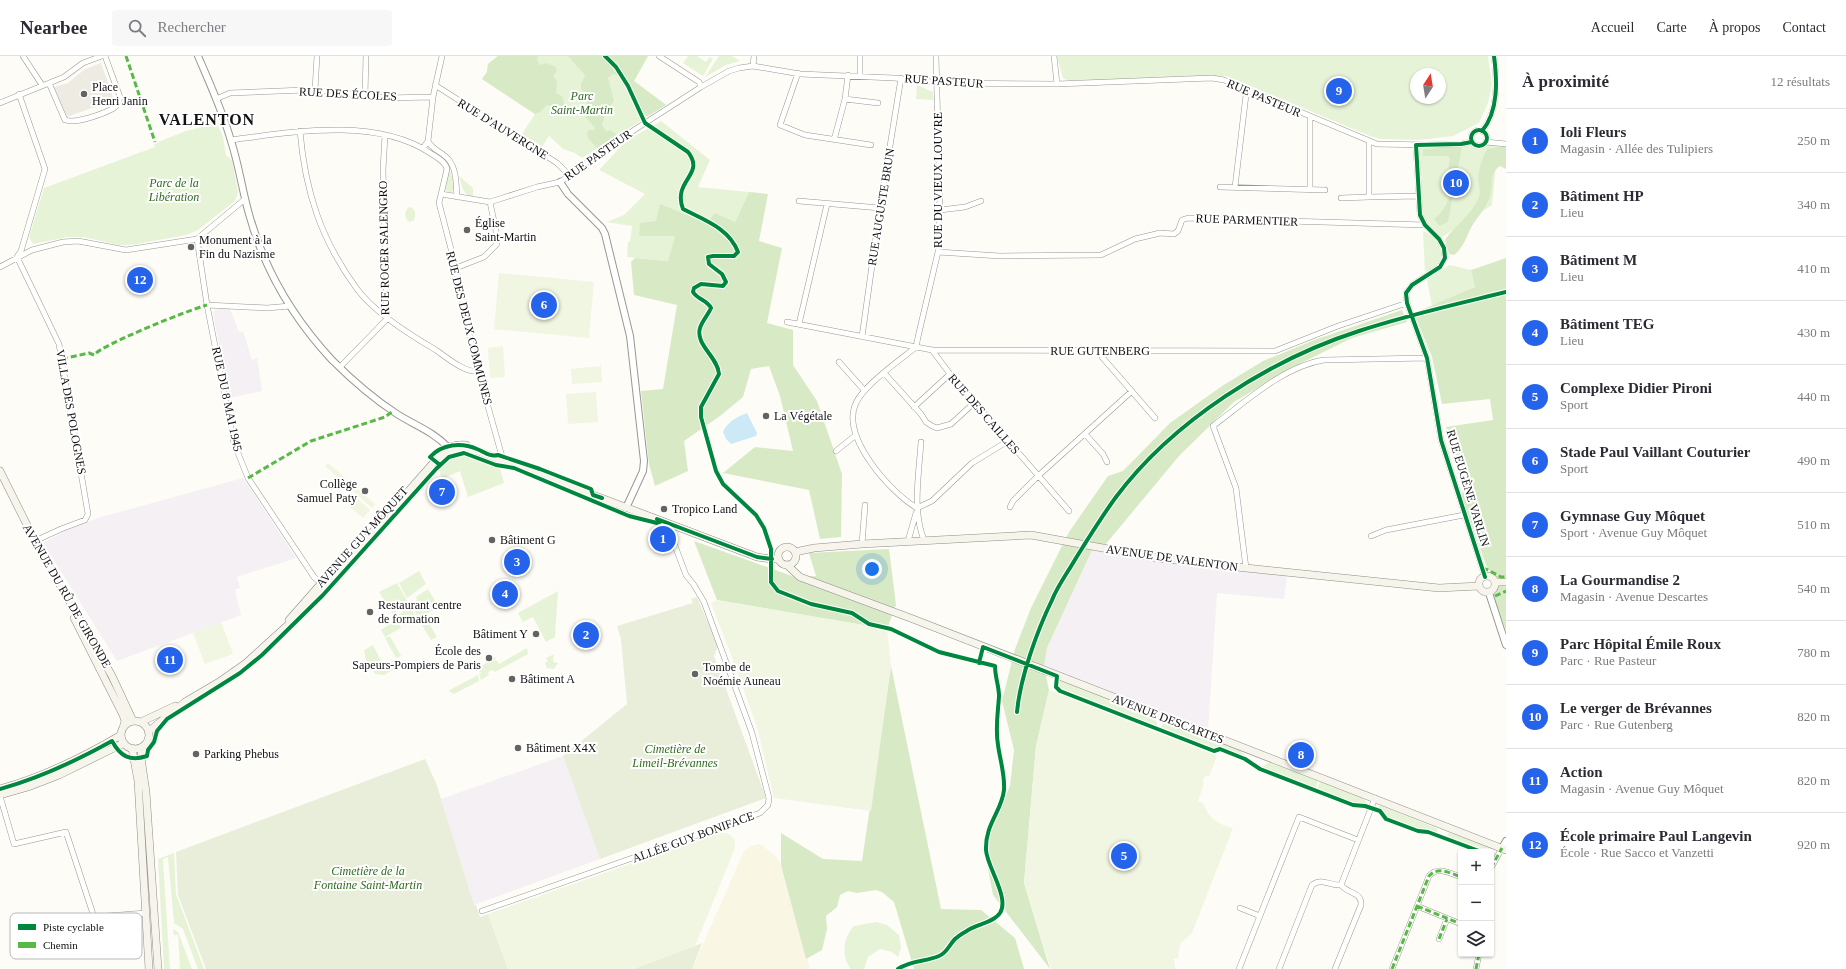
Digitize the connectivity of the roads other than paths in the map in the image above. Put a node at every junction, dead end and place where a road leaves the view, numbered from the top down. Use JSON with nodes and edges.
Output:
{"nodes":[{"id":1,"x":23,"y":56,"type":"edge"},
{"id":2,"x":104,"y":56,"type":"edge"},
{"id":3,"x":198,"y":56,"type":"edge"},
{"id":4,"x":317,"y":56,"type":"edge"},
{"id":5,"x":366,"y":56,"type":"edge"},
{"id":6,"x":442,"y":56,"type":"edge"},
{"id":7,"x":659,"y":56,"type":"edge"},
{"id":8,"x":754,"y":56,"type":"edge"},
{"id":9,"x":860,"y":56,"type":"edge"},
{"id":10,"x":936,"y":56,"type":"edge"},
{"id":11,"x":1054,"y":56,"type":"edge"},
{"id":12,"x":1494,"y":56,"type":"edge"},
{"id":13,"x":753,"y":66,"type":"junction"},
{"id":14,"x":798,"y":73,"type":"junction"},
{"id":15,"x":848,"y":75,"type":"junction"},
{"id":16,"x":860,"y":76,"type":"junction"},
{"id":17,"x":901,"y":78,"type":"junction"},
{"id":18,"x":935,"y":82,"type":"junction"},
{"id":19,"x":49,"y":83,"type":"junction"},
{"id":20,"x":1057,"y":84,"type":"junction"},
{"id":21,"x":42,"y":85,"type":"junction"},
{"id":22,"x":435,"y":85,"type":"junction"},
{"id":23,"x":701,"y":87,"type":"junction"},
{"id":24,"x":315,"y":90,"type":"junction"},
{"id":25,"x":1248,"y":91,"type":"junction"},
{"id":26,"x":19,"y":94,"type":"junction"},
{"id":27,"x":365,"y":95,"type":"junction"},
{"id":28,"x":433,"y":97,"type":"junction"},
{"id":29,"x":216,"y":99,"type":"junction"},
{"id":30,"x":845,"y":99,"type":"junction"},
{"id":31,"x":0,"y":103,"type":"edge"},
{"id":32,"x":878,"y":104,"type":"dead end"},
{"id":33,"x":1310,"y":117,"type":"junction"},
{"id":34,"x":300,"y":131,"type":"junction"},
{"id":35,"x":1482,"y":131,"type":"junction"},
{"id":36,"x":386,"y":135,"type":"junction"},
{"id":37,"x":231,"y":140,"type":"junction"},
{"id":38,"x":834,"y":140,"type":"junction"},
{"id":39,"x":428,"y":141,"type":"junction"},
{"id":40,"x":1369,"y":142,"type":"junction"},
{"id":41,"x":1472,"y":142,"type":"junction"},
{"id":42,"x":1486,"y":142,"type":"junction"},
{"id":43,"x":1506,"y":144,"type":"edge"},
{"id":44,"x":871,"y":145,"type":"dead end"},
{"id":45,"x":1416,"y":145,"type":"junction"},
{"id":46,"x":423,"y":148,"type":"junction"},
{"id":47,"x":570,"y":175,"type":"junction"},
{"id":48,"x":560,"y":182,"type":"junction"},
{"id":49,"x":1220,"y":187,"type":"dead end"},
{"id":50,"x":1235,"y":187,"type":"junction"},
{"id":51,"x":1310,"y":190,"type":"junction"},
{"id":52,"x":1325,"y":190,"type":"dead end"},
{"id":53,"x":440,"y":194,"type":"junction"},
{"id":54,"x":1419,"y":196,"type":"junction"},
{"id":55,"x":1369,"y":197,"type":"junction"},
{"id":56,"x":457,"y":198,"type":"junction"},
{"id":57,"x":1341,"y":198,"type":"dead end"},
{"id":58,"x":245,"y":199,"type":"junction"},
{"id":59,"x":799,"y":201,"type":"dead end"},
{"id":60,"x":981,"y":201,"type":"dead end"},
{"id":61,"x":490,"y":202,"type":"junction"},
{"id":62,"x":827,"y":204,"type":"junction"},
{"id":63,"x":880,"y":208,"type":"junction"},
{"id":64,"x":940,"y":210,"type":"junction"},
{"id":65,"x":1425,"y":225,"type":"junction"},
{"id":66,"x":197,"y":239,"type":"junction"},
{"id":67,"x":938,"y":252,"type":"junction"},
{"id":68,"x":17,"y":257,"type":"junction"},
{"id":69,"x":0,"y":267,"type":"edge"},
{"id":70,"x":456,"y":268,"type":"junction"},
{"id":71,"x":1407,"y":303,"type":"junction"},
{"id":72,"x":207,"y":305,"type":"junction"},
{"id":73,"x":290,"y":306,"type":"junction"},
{"id":74,"x":387,"y":319,"type":"junction"},
{"id":75,"x":787,"y":322,"type":"dead end"},
{"id":76,"x":799,"y":324,"type":"junction"},
{"id":77,"x":862,"y":337,"type":"junction"},
{"id":78,"x":916,"y":347,"type":"junction"},
{"id":79,"x":932,"y":350,"type":"junction"},
{"id":80,"x":1101,"y":350,"type":"junction"},
{"id":81,"x":1426,"y":358,"type":"junction"},
{"id":82,"x":838,"y":362,"type":"dead end"},
{"id":83,"x":340,"y":367,"type":"junction"},
{"id":84,"x":478,"y":371,"type":"junction"},
{"id":85,"x":885,"y":374,"type":"junction"},
{"id":86,"x":950,"y":374,"type":"junction"},
{"id":87,"x":864,"y":390,"type":"junction"},
{"id":88,"x":1132,"y":391,"type":"junction"},
{"id":89,"x":974,"y":403,"type":"junction"},
{"id":90,"x":914,"y":407,"type":"junction"},
{"id":91,"x":1155,"y":418,"type":"dead end"},
{"id":92,"x":1085,"y":434,"type":"junction"},
{"id":93,"x":856,"y":435,"type":"junction"},
{"id":94,"x":1008,"y":441,"type":"junction"},
{"id":95,"x":921,"y":442,"type":"dead end"},
{"id":96,"x":446,"y":450,"type":"junction"},
{"id":97,"x":836,"y":451,"type":"dead end"},
{"id":98,"x":492,"y":456,"type":"junction"},
{"id":99,"x":503,"y":460,"type":"junction"},
{"id":100,"x":1106,"y":462,"type":"dead end"},
{"id":101,"x":0,"y":470,"type":"edge"},
{"id":102,"x":1038,"y":476,"type":"junction"},
{"id":103,"x":0,"y":481,"type":"edge"},
{"id":104,"x":865,"y":505,"type":"dead end"},
{"id":105,"x":626,"y":508,"type":"junction"},
{"id":106,"x":917,"y":508,"type":"junction"},
{"id":107,"x":1010,"y":508,"type":"dead end"},
{"id":108,"x":1068,"y":510,"type":"dead end"},
{"id":109,"x":1464,"y":515,"type":"junction"},
{"id":110,"x":673,"y":526,"type":"junction"},
{"id":111,"x":1371,"y":536,"type":"dead end"},
{"id":112,"x":924,"y":540,"type":"junction"},
{"id":113,"x":35,"y":541,"type":"junction"},
{"id":114,"x":908,"y":542,"type":"junction"},
{"id":115,"x":862,"y":544,"type":"junction"},
{"id":116,"x":795,"y":552,"type":"junction"},
{"id":117,"x":779,"y":559,"type":"junction"},
{"id":118,"x":790,"y":563,"type":"junction"},
{"id":119,"x":1246,"y":568,"type":"junction"},
{"id":120,"x":1485,"y":577,"type":"junction"},
{"id":121,"x":1495,"y":582,"type":"junction"},
{"id":122,"x":1506,"y":582,"type":"edge"},
{"id":123,"x":321,"y":583,"type":"junction"},
{"id":124,"x":1479,"y":586,"type":"junction"},
{"id":125,"x":1489,"y":593,"type":"junction"},
{"id":126,"x":280,"y":632,"type":"junction"},
{"id":127,"x":1506,"y":645,"type":"edge"},
{"id":128,"x":185,"y":702,"type":"junction"},
{"id":129,"x":133,"y":721,"type":"junction"},
{"id":130,"x":142,"y":722,"type":"junction"},
{"id":131,"x":123,"y":728,"type":"junction"},
{"id":132,"x":149,"y":731,"type":"junction"},
{"id":133,"x":121,"y":735,"type":"junction"},
{"id":134,"x":124,"y":743,"type":"junction"},
{"id":135,"x":142,"y":747,"type":"junction"},
{"id":136,"x":132,"y":748,"type":"junction"},
{"id":137,"x":0,"y":789,"type":"edge"},
{"id":138,"x":0,"y":796,"type":"edge"},
{"id":139,"x":1375,"y":798,"type":"junction"},
{"id":140,"x":1358,"y":840,"type":"junction"},
{"id":141,"x":1506,"y":841,"type":"edge"},
{"id":142,"x":1504,"y":849,"type":"edge"},
{"id":143,"x":1494,"y":864,"type":"edge"},
{"id":144,"x":1458,"y":876,"type":"edge"},
{"id":145,"x":1341,"y":885,"type":"junction"},
{"id":146,"x":1417,"y":906,"type":"junction"},
{"id":147,"x":1240,"y":908,"type":"dead end"},
{"id":148,"x":482,"y":911,"type":"dead end"},
{"id":149,"x":93,"y":913,"type":"edge"},
{"id":150,"x":150,"y":913,"type":"junction"},
{"id":151,"x":142,"y":914,"type":"edge"},
{"id":152,"x":1260,"y":916,"type":"junction"},
{"id":153,"x":1447,"y":919,"type":"junction"},
{"id":154,"x":1458,"y":923,"type":"edge"},
{"id":155,"x":1439,"y":939,"type":"dead end"},
{"id":156,"x":148,"y":944,"type":"junction"},
{"id":157,"x":156,"y":944,"type":"junction"},
{"id":158,"x":1479,"y":957,"type":"edge"},
{"id":159,"x":149,"y":969,"type":"edge"},
{"id":160,"x":158,"y":969,"type":"edge"},
{"id":161,"x":1239,"y":969,"type":"edge"},
{"id":162,"x":1279,"y":969,"type":"edge"},
{"id":163,"x":1335,"y":969,"type":"edge"},
{"id":164,"x":1392,"y":969,"type":"edge"},
{"id":165,"x":1476,"y":969,"type":"edge"}],
"edges":[{"from":1,"to":21,"type":"street"},
{"from":2,"to":19,"type":"street"},
{"from":2,"to":19,"type":"street"},
{"from":3,"to":29,"type":"street"},
{"from":4,"to":24,"type":"street"},
{"from":5,"to":27,"type":"street"},
{"from":6,"to":22,"type":"street"},
{"from":7,"to":23,"type":"street"},
{"from":8,"to":13,"type":"street"},
{"from":9,"to":16,"type":"street"},
{"from":10,"to":18,"type":"street","name":"RUE DU VIEUX LOUVRE"},
{"from":11,"to":20,"type":"street"},
{"from":12,"to":35,"type":"street"},
{"from":13,"to":14,"type":"street","name":"RUE PASTEUR"},
{"from":13,"to":23,"type":"street","name":"RUE PASTEUR"},
{"from":14,"to":15,"type":"street","name":"RUE PASTEUR"},
{"from":14,"to":38,"type":"street"},
{"from":15,"to":16,"type":"street","name":"RUE PASTEUR"},
{"from":15,"to":30,"type":"street"},
{"from":16,"to":17,"type":"street","name":"RUE PASTEUR"},
{"from":17,"to":18,"type":"street","name":"RUE PASTEUR"},
{"from":17,"to":63,"type":"street","name":"RUE AUGUSTE BRUN"},
{"from":18,"to":20,"type":"street","name":"RUE PASTEUR"},
{"from":18,"to":64,"type":"street","name":"RUE DU VIEUX LOUVRE"},
{"from":19,"to":21,"type":"street"},
{"from":20,"to":25,"type":"street","name":"RUE PASTEUR"},
{"from":21,"to":26,"type":"street"},
{"from":22,"to":28,"type":"street"},
{"from":22,"to":47,"type":"street","name":"RUE D'AUVERGNE"},
{"from":23,"to":47,"type":"street","name":"RUE PASTEUR"},
{"from":24,"to":27,"type":"street","name":"RUE DES ÉCOLES"},
{"from":24,"to":29,"type":"street","name":"RUE DES ÉCOLES"},
{"from":25,"to":33,"type":"street","name":"RUE PASTEUR"},
{"from":25,"to":50,"type":"street"},
{"from":26,"to":31,"type":"street"},
{"from":26,"to":68,"type":"street"},
{"from":27,"to":28,"type":"street","name":"RUE DES ÉCOLES"},
{"from":28,"to":39,"type":"street"},
{"from":29,"to":37,"type":"street"},
{"from":30,"to":32,"type":"street"},
{"from":30,"to":38,"type":"street"},
{"from":33,"to":40,"type":"street","name":"RUE PASTEUR"},
{"from":33,"to":51,"type":"street"},
{"from":34,"to":36,"type":"street"},
{"from":34,"to":37,"type":"street"},
{"from":34,"to":74,"type":"street"},
{"from":35,"to":41,"type":"street"},
{"from":35,"to":42,"type":"street"},
{"from":36,"to":46,"type":"street"},
{"from":36,"to":74,"type":"street","name":"RUE ROGER SALENGRO"},
{"from":37,"to":58,"type":"street"},
{"from":38,"to":44,"type":"street"},
{"from":39,"to":46,"type":"street"},
{"from":39,"to":56,"type":"street"},
{"from":40,"to":45,"type":"street","name":"RUE PASTEUR"},
{"from":40,"to":55,"type":"street"},
{"from":41,"to":42,"type":"street"},
{"from":41,"to":45,"type":"street","name":"RUE PASTEUR"},
{"from":42,"to":43,"type":"street"},
{"from":45,"to":54,"type":"street"},
{"from":46,"to":53,"type":"street","name":"RUE DES DEUX COMMUNES"},
{"from":47,"to":48,"type":"street","name":"RUE PASTEUR"},
{"from":48,"to":61,"type":"street","name":"RUE PASTEUR"},
{"from":48,"to":105,"type":"street"},
{"from":49,"to":50,"type":"street"},
{"from":50,"to":51,"type":"street"},
{"from":51,"to":52,"type":"street"},
{"from":53,"to":56,"type":"street","name":"RUE PASTEUR"},
{"from":53,"to":70,"type":"street","name":"RUE DES DEUX COMMUNES"},
{"from":54,"to":55,"type":"street"},
{"from":54,"to":65,"type":"street"},
{"from":55,"to":57,"type":"street"},
{"from":56,"to":61,"type":"street","name":"RUE PASTEUR"},
{"from":58,"to":66,"type":"street"},
{"from":58,"to":73,"type":"street"},
{"from":59,"to":62,"type":"street"},
{"from":60,"to":64,"type":"street"},
{"from":61,"to":70,"type":"street"},
{"from":62,"to":63,"type":"street"},
{"from":62,"to":76,"type":"street"},
{"from":63,"to":77,"type":"street","name":"RUE AUGUSTE BRUN"},
{"from":64,"to":67,"type":"street","name":"RUE DU VIEUX LOUVRE"},
{"from":65,"to":67,"type":"street","name":"RUE PARMENTIER"},
{"from":65,"to":71,"type":"street"},
{"from":66,"to":68,"type":"street"},
{"from":66,"to":72,"type":"street","name":"RUE DU 8 MAI 1945"},
{"from":67,"to":78,"type":"street","name":"RUE DU VIEUX LOUVRE"},
{"from":68,"to":69,"type":"street"},
{"from":68,"to":113,"type":"street","name":"VILLA DES POLOGNES"},
{"from":70,"to":84,"type":"street","name":"RUE DES DEUX COMMUNES"},
{"from":71,"to":80,"type":"street","name":"RUE GUTENBERG"},
{"from":71,"to":81,"type":"street","name":"RUE EUGÈNE VARLIN"},
{"from":72,"to":73,"type":"street"},
{"from":72,"to":123,"type":"street","name":"RUE DU 8 MAI 1945"},
{"from":73,"to":83,"type":"street"},
{"from":74,"to":83,"type":"street","name":"RUE ROGER SALENGRO"},
{"from":74,"to":84,"type":"street"},
{"from":75,"to":76,"type":"street","name":"RUE GUTENBERG"},
{"from":76,"to":77,"type":"street","name":"RUE GUTENBERG"},
{"from":77,"to":78,"type":"street","name":"RUE GUTENBERG"},
{"from":78,"to":79,"type":"street","name":"RUE GUTENBERG"},
{"from":78,"to":85,"type":"street"},
{"from":79,"to":80,"type":"street","name":"RUE GUTENBERG"},
{"from":79,"to":86,"type":"street","name":"RUE DES CAILLES"},
{"from":80,"to":88,"type":"street"},
{"from":81,"to":109,"type":"street","name":"RUE EUGÈNE VARLIN"},
{"from":81,"to":119,"type":"street"},
{"from":82,"to":87,"type":"street"},
{"from":83,"to":96,"type":"street"},
{"from":84,"to":99,"type":"street","name":"RUE DES DEUX COMMUNES"},
{"from":85,"to":87,"type":"street"},
{"from":85,"to":90,"type":"street"},
{"from":86,"to":89,"type":"street","name":"RUE DES CAILLES"},
{"from":86,"to":90,"type":"street"},
{"from":87,"to":93,"type":"street"},
{"from":88,"to":91,"type":"street"},
{"from":88,"to":92,"type":"street"},
{"from":89,"to":90,"type":"street"},
{"from":89,"to":94,"type":"street","name":"RUE DES CAILLES"},
{"from":92,"to":100,"type":"street"},
{"from":92,"to":102,"type":"street"},
{"from":93,"to":97,"type":"street"},
{"from":93,"to":106,"type":"street"},
{"from":94,"to":102,"type":"street","name":"RUE DES CAILLES"},
{"from":94,"to":106,"type":"street"},
{"from":95,"to":106,"type":"street"},
{"from":96,"to":98,"type":"main road","name":"AVENUE GUY MÔQUET"},
{"from":96,"to":98,"type":"main road"},
{"from":96,"to":123,"type":"main road","name":"AVENUE GUY MÔQUET"},
{"from":96,"to":126,"type":"main road","name":"AVENUE GUY MÔQUET"},
{"from":98,"to":99,"type":"main road"},
{"from":99,"to":105,"type":"main road"},
{"from":101,"to":113,"type":"main road","name":"AVENUE DU RÛ DE GIRONDE"},
{"from":102,"to":107,"type":"street"},
{"from":102,"to":108,"type":"street","name":"RUE DES CAILLES"},
{"from":103,"to":131,"type":"main road","name":"AVENUE DU RÛ DE GIRONDE"},
{"from":104,"to":115,"type":"street"},
{"from":105,"to":110,"type":"main road"},
{"from":106,"to":112,"type":"street"},
{"from":106,"to":114,"type":"street"},
{"from":109,"to":111,"type":"street"},
{"from":109,"to":120,"type":"street","name":"RUE EUGÈNE VARLIN"},
{"from":110,"to":117,"type":"main road"},
{"from":110,"to":148,"type":"street","name":"ALLÉE GUY BONIFACE"},
{"from":112,"to":114,"type":"main road","name":"AVENUE DE VALENTON"},
{"from":112,"to":119,"type":"main road","name":"AVENUE DE VALENTON"},
{"from":113,"to":129,"type":"main road","name":"AVENUE DU RÛ DE GIRONDE"},
{"from":114,"to":115,"type":"main road","name":"AVENUE DE VALENTON"},
{"from":115,"to":116,"type":"main road","name":"AVENUE DE VALENTON"},
{"from":116,"to":117,"type":"main road"},
{"from":116,"to":118,"type":"main road"},
{"from":117,"to":118,"type":"main road"},
{"from":118,"to":139,"type":"main road","name":"AVENUE DESCARTES"},
{"from":119,"to":124,"type":"main road","name":"AVENUE DE VALENTON"},
{"from":120,"to":121,"type":"main road"},
{"from":120,"to":124,"type":"main road"},
{"from":121,"to":122,"type":"main road"},
{"from":121,"to":125,"type":"main road"},
{"from":123,"to":126,"type":"main road","name":"AVENUE GUY MÔQUET"},
{"from":124,"to":125,"type":"main road"},
{"from":125,"to":127,"type":"street"},
{"from":126,"to":128,"type":"main road","name":"AVENUE GUY MÔQUET"},
{"from":128,"to":130,"type":"main road","name":"AVENUE GUY MÔQUET"},
{"from":128,"to":132,"type":"main road","name":"AVENUE GUY MÔQUET"},
{"from":129,"to":130,"type":"main road"},
{"from":129,"to":131,"type":"main road"},
{"from":130,"to":132,"type":"main road"},
{"from":131,"to":133,"type":"main road"},
{"from":132,"to":135,"type":"main road"},
{"from":133,"to":134,"type":"main road"},
{"from":133,"to":137,"type":"main road"},
{"from":134,"to":136,"type":"main road"},
{"from":134,"to":138,"type":"main road"},
{"from":135,"to":136,"type":"main road"},
{"from":135,"to":150,"type":"main road"},
{"from":136,"to":150,"type":"main road"},
{"from":138,"to":149,"type":"street"},
{"from":139,"to":140,"type":"street"},
{"from":139,"to":142,"type":"main road","name":"AVENUE DESCARTES"},
{"from":140,"to":145,"type":"street"},
{"from":140,"to":152,"type":"street"},
{"from":141,"to":142,"type":"street"},
{"from":142,"to":143,"type":"street"},
{"from":144,"to":146,"type":"street"},
{"from":145,"to":162,"type":"street"},
{"from":145,"to":163,"type":"street"},
{"from":146,"to":153,"type":"street"},
{"from":146,"to":164,"type":"street"},
{"from":147,"to":152,"type":"street"},
{"from":150,"to":151,"type":"street"},
{"from":150,"to":156,"type":"main road"},
{"from":150,"to":157,"type":"main road"},
{"from":152,"to":161,"type":"street"},
{"from":153,"to":154,"type":"street"},
{"from":153,"to":155,"type":"street"},
{"from":156,"to":157,"type":"main road"},
{"from":156,"to":159,"type":"main road"},
{"from":157,"to":160,"type":"main road"},
{"from":158,"to":165,"type":"street"}]}
